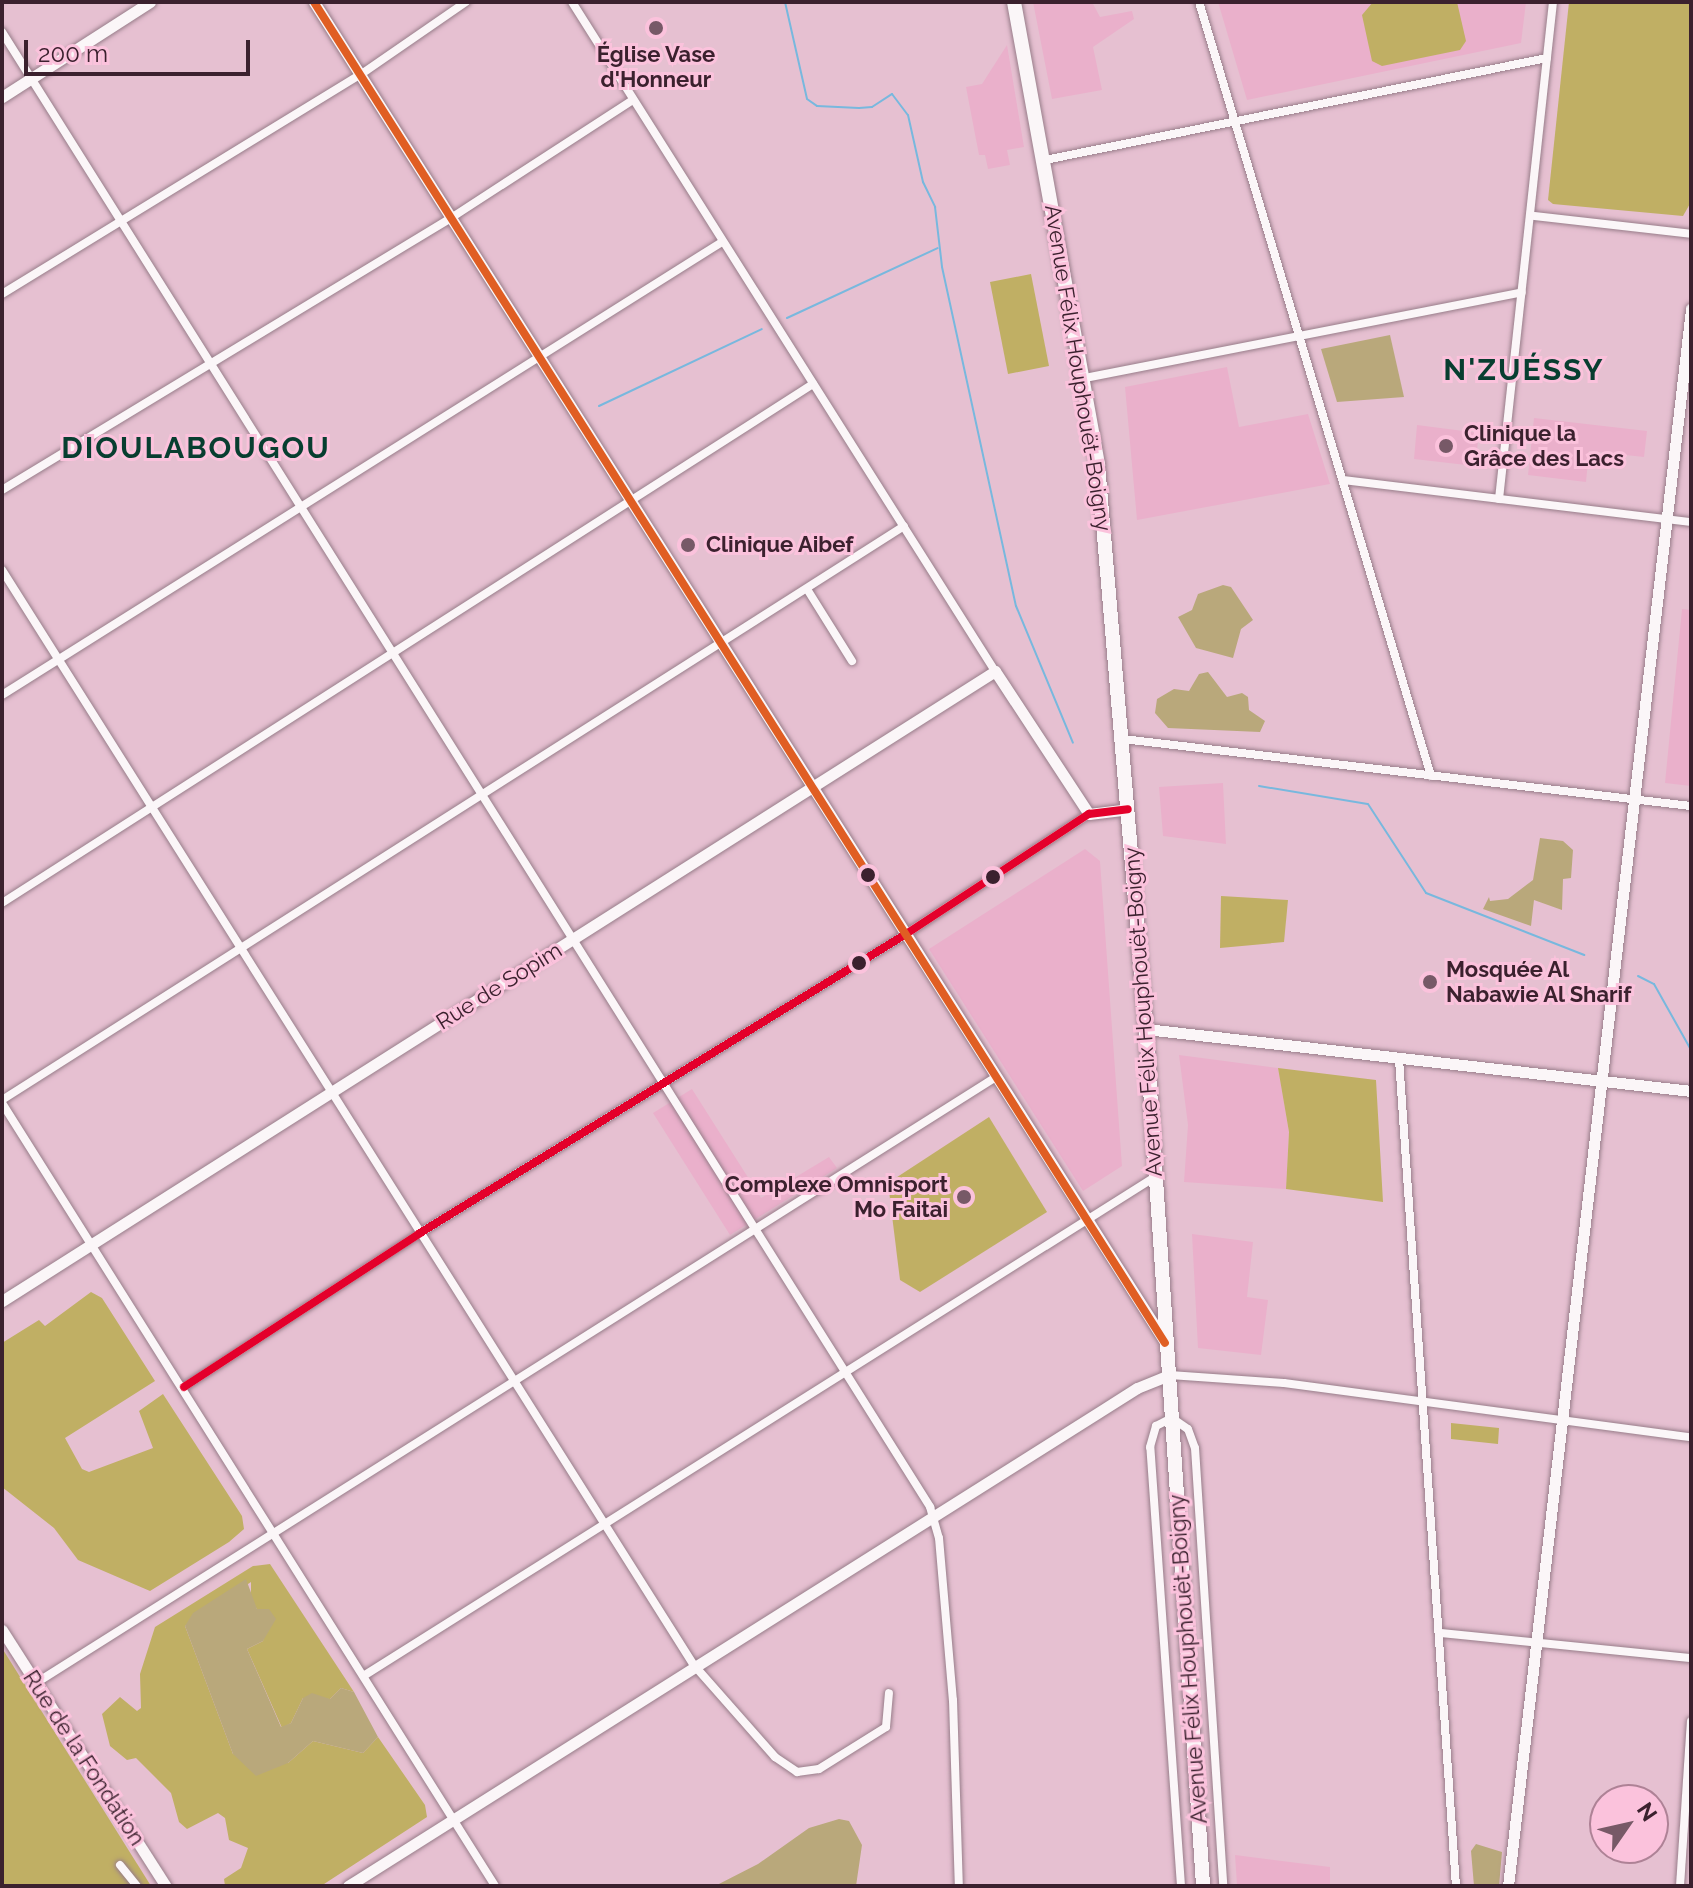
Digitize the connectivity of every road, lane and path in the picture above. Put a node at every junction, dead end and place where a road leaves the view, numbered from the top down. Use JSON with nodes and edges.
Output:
{"nodes":[{"id":1,"x":150,"y":2,"type":"edge"},
{"id":2,"x":314,"y":2,"type":"edge"},
{"id":3,"x":466,"y":2,"type":"edge"},
{"id":4,"x":572,"y":2,"type":"edge"},
{"id":5,"x":1014,"y":2,"type":"edge"},
{"id":6,"x":1199,"y":2,"type":"edge"},
{"id":7,"x":1553,"y":2,"type":"edge"},
{"id":8,"x":2,"y":32,"type":"edge"},
{"id":9,"x":1547,"y":58,"type":"junction"},
{"id":10,"x":360,"y":75,"type":"junction"},
{"id":11,"x":31,"y":78,"type":"junction"},
{"id":12,"x":2,"y":97,"type":"edge"},
{"id":13,"x":633,"y":100,"type":"junction"},
{"id":14,"x":1235,"y":119,"type":"junction"},
{"id":15,"x":1045,"y":160,"type":"junction"},
{"id":16,"x":1534,"y":216,"type":"junction"},
{"id":17,"x":123,"y":218,"type":"junction"},
{"id":18,"x":451,"y":218,"type":"junction"},
{"id":19,"x":1691,"y":234,"type":"edge"},
{"id":20,"x":722,"y":242,"type":"junction"},
{"id":21,"x":1522,"y":292,"type":"junction"},
{"id":22,"x":2,"y":294,"type":"edge"},
{"id":23,"x":1691,"y":309,"type":"edge"},
{"id":24,"x":1299,"y":336,"type":"junction"},
{"id":25,"x":211,"y":359,"type":"junction"},
{"id":26,"x":541,"y":360,"type":"junction"},
{"id":27,"x":1085,"y":378,"type":"junction"},
{"id":28,"x":813,"y":384,"type":"junction"},
{"id":29,"x":1343,"y":480,"type":"junction"},
{"id":30,"x":2,"y":490,"type":"edge"},
{"id":31,"x":1499,"y":499,"type":"junction"},
{"id":32,"x":631,"y":501,"type":"junction"},
{"id":33,"x":304,"y":508,"type":"junction"},
{"id":34,"x":1667,"y":519,"type":"junction"},
{"id":35,"x":1691,"y":522,"type":"edge"},
{"id":36,"x":904,"y":526,"type":"junction"},
{"id":37,"x":2,"y":570,"type":"edge"},
{"id":38,"x":807,"y":589,"type":"junction"},
{"id":39,"x":721,"y":644,"type":"junction"},
{"id":40,"x":396,"y":654,"type":"junction"},
{"id":41,"x":58,"y":659,"type":"junction"},
{"id":42,"x":852,"y":661,"type":"dead end"},
{"id":43,"x":995,"y":671,"type":"junction"},
{"id":44,"x":2,"y":695,"type":"edge"},
{"id":45,"x":1123,"y":739,"type":"junction"},
{"id":46,"x":1431,"y":776,"type":"junction"},
{"id":47,"x":812,"y":787,"type":"junction"},
{"id":48,"x":485,"y":797,"type":"junction"},
{"id":49,"x":1633,"y":799,"type":"junction"},
{"id":50,"x":1691,"y":806,"type":"edge"},
{"id":51,"x":153,"y":808,"type":"junction"},
{"id":52,"x":1128,"y":809,"type":"junction"},
{"id":53,"x":1089,"y":814,"type":"junction"},
{"id":54,"x":2,"y":903,"type":"edge"},
{"id":55,"x":906,"y":934,"type":"junction"},
{"id":56,"x":574,"y":939,"type":"junction"},
{"id":57,"x":242,"y":947,"type":"junction"},
{"id":58,"x":1146,"y":1029,"type":"junction"},
{"id":59,"x":1399,"y":1059,"type":"junction"},
{"id":60,"x":996,"y":1077,"type":"junction"},
{"id":61,"x":1604,"y":1080,"type":"junction"},
{"id":62,"x":663,"y":1085,"type":"junction"},
{"id":63,"x":333,"y":1090,"type":"junction"},
{"id":64,"x":1691,"y":1091,"type":"edge"},
{"id":65,"x":2,"y":1101,"type":"edge"},
{"id":66,"x":1155,"y":1177,"type":"junction"},
{"id":67,"x":1088,"y":1222,"type":"junction"},
{"id":68,"x":756,"y":1229,"type":"junction"},
{"id":69,"x":420,"y":1233,"type":"junction"},
{"id":70,"x":94,"y":1243,"type":"junction"},
{"id":71,"x":2,"y":1301,"type":"edge"},
{"id":72,"x":1167,"y":1346,"type":"junction"},
{"id":73,"x":849,"y":1372,"type":"junction"},
{"id":74,"x":1170,"y":1375,"type":"junction"},
{"id":75,"x":514,"y":1379,"type":"junction"},
{"id":76,"x":184,"y":1387,"type":"junction"},
{"id":77,"x":1427,"y":1403,"type":"junction"},
{"id":78,"x":1172,"y":1418,"type":"junction"},
{"id":79,"x":1563,"y":1423,"type":"junction"},
{"id":80,"x":1691,"y":1437,"type":"edge"},
{"id":81,"x":934,"y":1516,"type":"junction"},
{"id":82,"x":603,"y":1521,"type":"junction"},
{"id":83,"x":274,"y":1531,"type":"junction"},
{"id":84,"x":2,"y":1630,"type":"edge"},
{"id":85,"x":1440,"y":1633,"type":"junction"},
{"id":86,"x":1540,"y":1640,"type":"junction"},
{"id":87,"x":1691,"y":1658,"type":"edge"},
{"id":88,"x":693,"y":1664,"type":"junction"},
{"id":89,"x":365,"y":1675,"type":"junction"},
{"id":90,"x":36,"y":1683,"type":"junction"},
{"id":91,"x":889,"y":1693,"type":"dead end"},
{"id":92,"x":1691,"y":1721,"type":"edge"},
{"id":93,"x":452,"y":1819,"type":"junction"},
{"id":94,"x":120,"y":1865,"type":"dead end"},
{"id":95,"x":137,"y":1886,"type":"edge"},
{"id":96,"x":166,"y":1886,"type":"edge"},
{"id":97,"x":348,"y":1886,"type":"edge"},
{"id":98,"x":495,"y":1886,"type":"edge"},
{"id":99,"x":959,"y":1886,"type":"edge"},
{"id":100,"x":1181,"y":1886,"type":"edge"},
{"id":101,"x":1203,"y":1886,"type":"edge"},
{"id":102,"x":1223,"y":1886,"type":"edge"},
{"id":103,"x":1456,"y":1886,"type":"edge"},
{"id":104,"x":1508,"y":1886,"type":"edge"},
{"id":105,"x":1680,"y":1886,"type":"edge"}],
"edges":[{"from":1,"to":11,"type":"street"},
{"from":2,"to":10,"type":"street"},
{"from":3,"to":10,"type":"street"},
{"from":4,"to":13,"type":"street"},
{"from":5,"to":15,"type":"highway","name":"Avenue Félix Houphouët-Boigny"},
{"from":6,"to":14,"type":"street"},
{"from":7,"to":9,"type":"street"},
{"from":8,"to":11,"type":"street"},
{"from":9,"to":14,"type":"street"},
{"from":9,"to":16,"type":"street"},
{"from":10,"to":17,"type":"street"},
{"from":10,"to":18,"type":"street"},
{"from":11,"to":12,"type":"street"},
{"from":11,"to":17,"type":"street"},
{"from":13,"to":18,"type":"street"},
{"from":13,"to":20,"type":"street"},
{"from":14,"to":15,"type":"street"},
{"from":14,"to":24,"type":"street"},
{"from":15,"to":27,"type":"highway","name":"Avenue Félix Houphouët-Boigny"},
{"from":16,"to":19,"type":"street"},
{"from":16,"to":21,"type":"street"},
{"from":17,"to":22,"type":"street"},
{"from":17,"to":25,"type":"street"},
{"from":18,"to":25,"type":"street"},
{"from":18,"to":26,"type":"street"},
{"from":20,"to":26,"type":"street"},
{"from":20,"to":28,"type":"street"},
{"from":21,"to":24,"type":"street"},
{"from":21,"to":31,"type":"street"},
{"from":23,"to":34,"type":"street"},
{"from":24,"to":27,"type":"street"},
{"from":24,"to":29,"type":"street"},
{"from":25,"to":30,"type":"street"},
{"from":25,"to":33,"type":"street"},
{"from":26,"to":32,"type":"street"},
{"from":26,"to":33,"type":"street"},
{"from":27,"to":45,"type":"highway","name":"Avenue Félix Houphouët-Boigny"},
{"from":28,"to":32,"type":"street"},
{"from":28,"to":36,"type":"street"},
{"from":29,"to":31,"type":"street"},
{"from":29,"to":46,"type":"street"},
{"from":31,"to":34,"type":"street"},
{"from":32,"to":39,"type":"street"},
{"from":32,"to":40,"type":"street"},
{"from":33,"to":40,"type":"street"},
{"from":33,"to":41,"type":"street"},
{"from":34,"to":35,"type":"street"},
{"from":34,"to":49,"type":"street"},
{"from":36,"to":38,"type":"street"},
{"from":36,"to":43,"type":"street"},
{"from":37,"to":41,"type":"street"},
{"from":38,"to":39,"type":"street"},
{"from":38,"to":42,"type":"street"},
{"from":39,"to":47,"type":"street"},
{"from":39,"to":48,"type":"street"},
{"from":40,"to":48,"type":"street"},
{"from":40,"to":51,"type":"street"},
{"from":41,"to":44,"type":"street"},
{"from":41,"to":51,"type":"street"},
{"from":43,"to":47,"type":"street","name":"Rue de Sopim"},
{"from":43,"to":53,"type":"street"},
{"from":45,"to":46,"type":"street"},
{"from":45,"to":52,"type":"highway","name":"Avenue Félix Houphouët-Boigny"},
{"from":46,"to":49,"type":"street"},
{"from":47,"to":55,"type":"street"},
{"from":47,"to":56,"type":"street","name":"Rue de Sopim"},
{"from":48,"to":56,"type":"street"},
{"from":48,"to":57,"type":"street"},
{"from":49,"to":50,"type":"street"},
{"from":49,"to":61,"type":"street"},
{"from":51,"to":54,"type":"street"},
{"from":51,"to":57,"type":"street"},
{"from":52,"to":53,"type":"street"},
{"from":52,"to":58,"type":"highway","name":"Avenue Félix Houphouët-Boigny"},
{"from":53,"to":55,"type":"street"},
{"from":55,"to":60,"type":"street"},
{"from":55,"to":62,"type":"street"},
{"from":56,"to":62,"type":"street"},
{"from":56,"to":63,"type":"street","name":"Rue de Sopim"},
{"from":57,"to":63,"type":"street"},
{"from":57,"to":65,"type":"street"},
{"from":58,"to":59,"type":"street"},
{"from":58,"to":66,"type":"highway","name":"Avenue Félix Houphouët-Boigny"},
{"from":59,"to":61,"type":"street"},
{"from":59,"to":77,"type":"street"},
{"from":60,"to":67,"type":"street"},
{"from":60,"to":68,"type":"street"},
{"from":61,"to":64,"type":"street"},
{"from":61,"to":79,"type":"street"},
{"from":62,"to":68,"type":"street"},
{"from":62,"to":69,"type":"street"},
{"from":63,"to":69,"type":"street"},
{"from":63,"to":70,"type":"street","name":"Rue de Sopim"},
{"from":65,"to":70,"type":"street"},
{"from":66,"to":67,"type":"street"},
{"from":66,"to":72,"type":"highway","name":"Avenue Félix Houphouët-Boigny"},
{"from":67,"to":72,"type":"street"},
{"from":67,"to":73,"type":"street"},
{"from":68,"to":73,"type":"street"},
{"from":68,"to":75,"type":"street"},
{"from":69,"to":75,"type":"street"},
{"from":69,"to":76,"type":"street"},
{"from":70,"to":71,"type":"street","name":"Rue de Sopim"},
{"from":70,"to":76,"type":"street"},
{"from":72,"to":74,"type":"highway","name":"Avenue Félix Houphouët-Boigny"},
{"from":73,"to":81,"type":"street"},
{"from":73,"to":82,"type":"street"},
{"from":74,"to":77,"type":"street"},
{"from":74,"to":78,"type":"highway","name":"Avenue Félix Houphouët-Boigny"},
{"from":74,"to":81,"type":"street"},
{"from":75,"to":82,"type":"street"},
{"from":75,"to":83,"type":"street"},
{"from":76,"to":83,"type":"street"},
{"from":77,"to":79,"type":"street"},
{"from":77,"to":85,"type":"street"},
{"from":78,"to":100,"type":"street"},
{"from":78,"to":101,"type":"highway","name":"Avenue Félix Houphouët-Boigny"},
{"from":78,"to":102,"type":"street"},
{"from":79,"to":80,"type":"street"},
{"from":79,"to":86,"type":"street"},
{"from":81,"to":88,"type":"street"},
{"from":81,"to":99,"type":"street"},
{"from":82,"to":88,"type":"street"},
{"from":82,"to":89,"type":"street"},
{"from":83,"to":89,"type":"street"},
{"from":83,"to":90,"type":"street"},
{"from":84,"to":90,"type":"street","name":"Rue de la Fondation"},
{"from":85,"to":86,"type":"street"},
{"from":85,"to":103,"type":"street"},
{"from":86,"to":87,"type":"street"},
{"from":86,"to":104,"type":"street"},
{"from":88,"to":91,"type":"street"},
{"from":88,"to":93,"type":"street"},
{"from":89,"to":93,"type":"street"},
{"from":90,"to":96,"type":"street","name":"Rue de la Fondation"},
{"from":92,"to":105,"type":"street"},
{"from":93,"to":97,"type":"street"},
{"from":93,"to":98,"type":"street"},
{"from":94,"to":95,"type":"street"}]}
